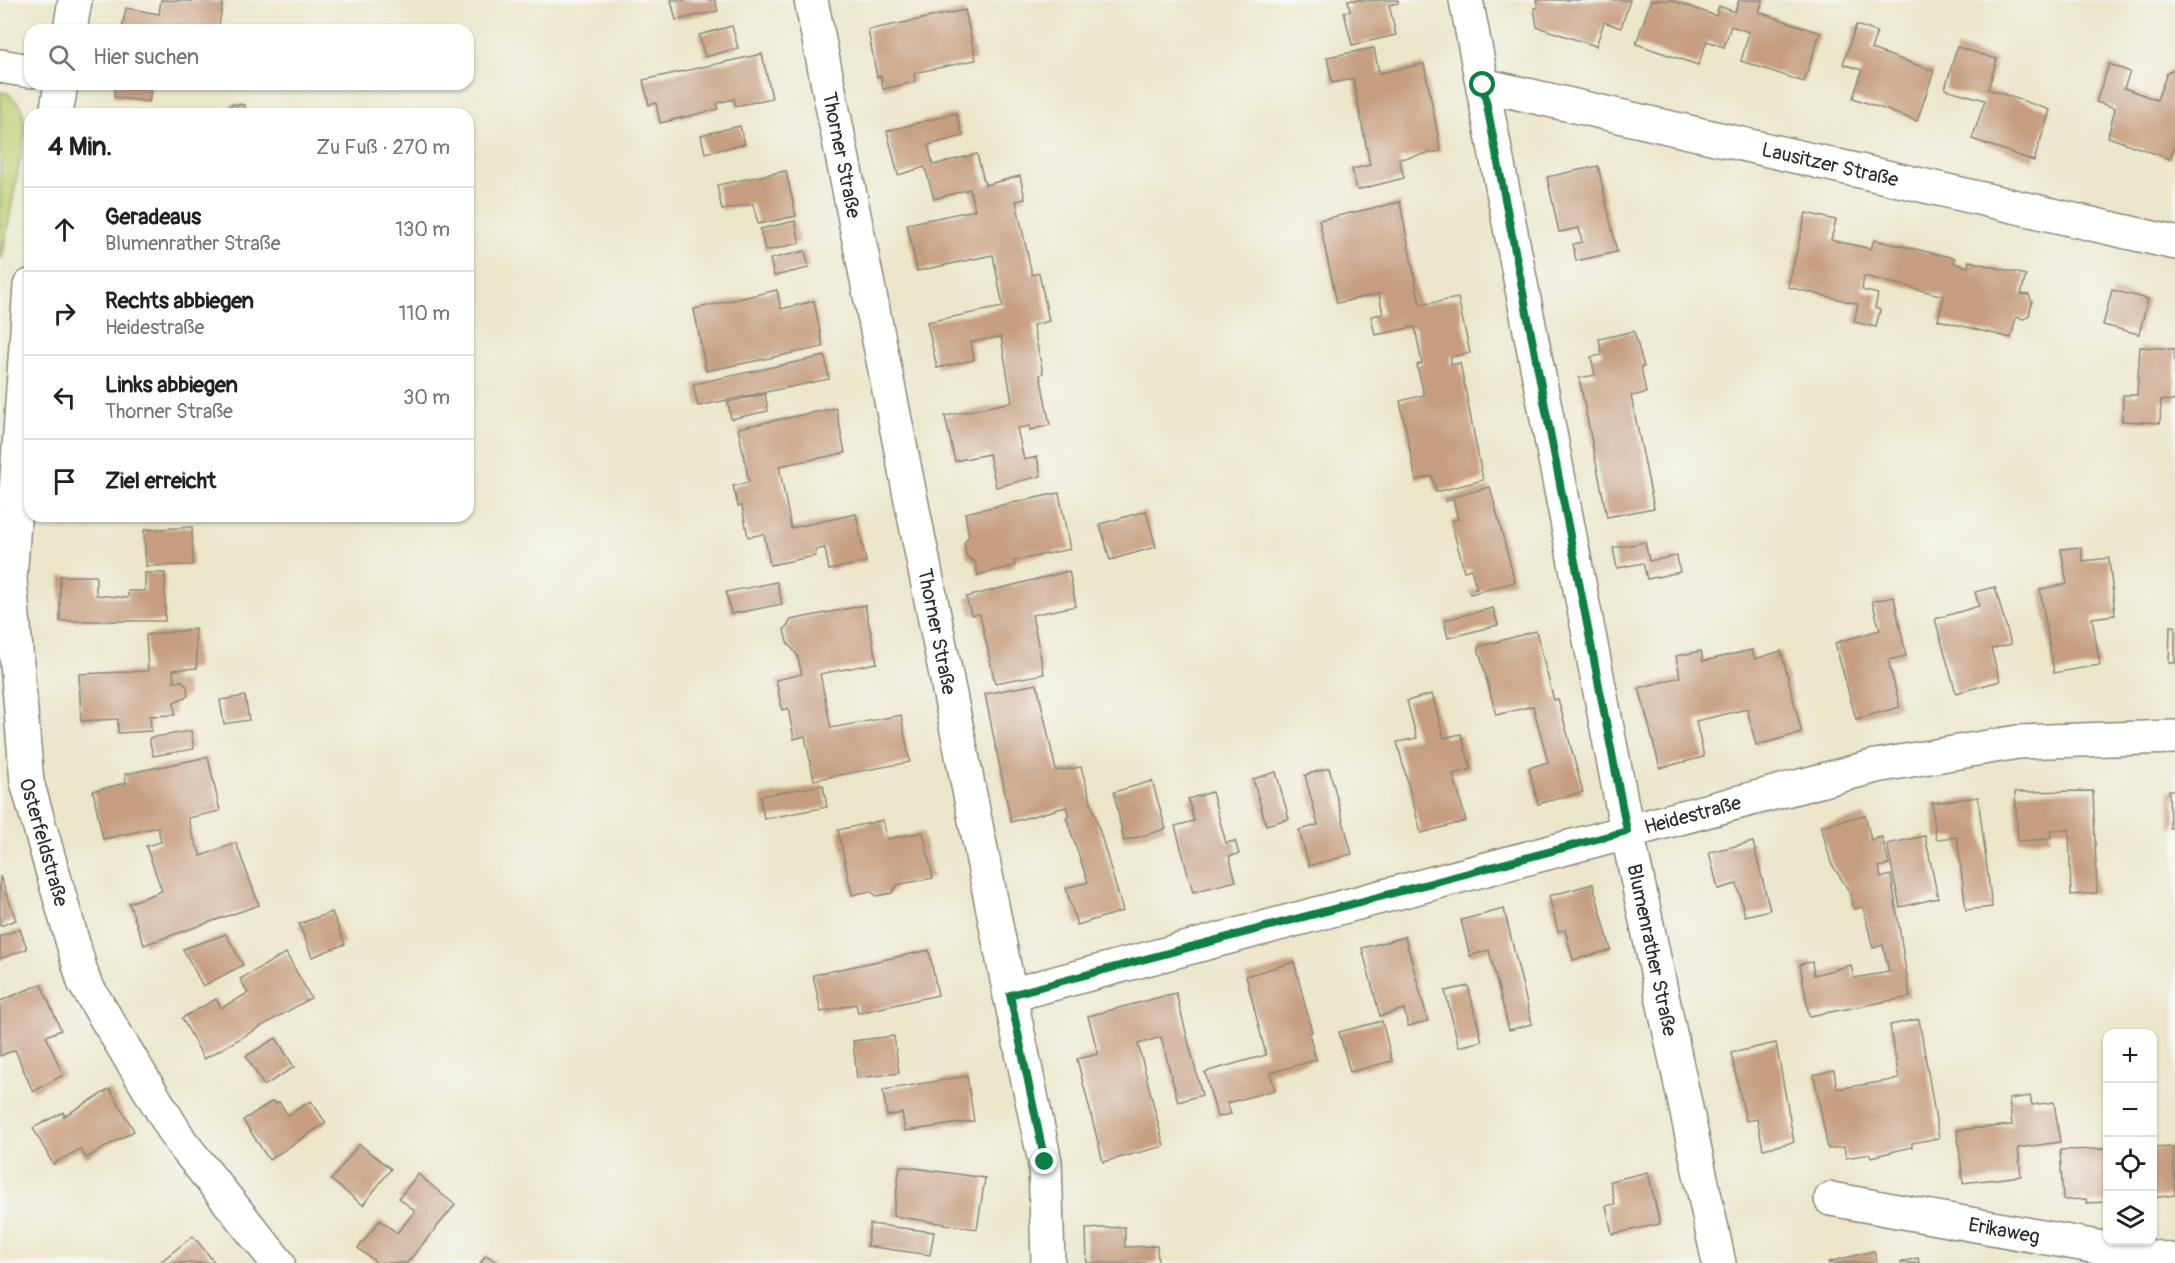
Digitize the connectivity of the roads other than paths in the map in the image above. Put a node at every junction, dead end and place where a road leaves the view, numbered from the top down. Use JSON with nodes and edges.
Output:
{"nodes":[{"id":1,"x":75,"y":0,"type":"edge"},
{"id":2,"x":811,"y":0,"type":"edge"},
{"id":3,"x":1466,"y":0,"type":"edge"},
{"id":4,"x":71,"y":24,"type":"edge"},
{"id":5,"x":0,"y":66,"type":"edge"},
{"id":6,"x":24,"y":70,"type":"edge"},
{"id":7,"x":1483,"y":85,"type":"junction"},
{"id":8,"x":60,"y":90,"type":"edge"},
{"id":9,"x":57,"y":108,"type":"edge"},
{"id":10,"x":2175,"y":243,"type":"edge"},
{"id":11,"x":24,"y":374,"type":"edge"},
{"id":12,"x":2175,"y":736,"type":"edge"},
{"id":13,"x":1627,"y":831,"type":"junction"},
{"id":14,"x":1010,"y":995,"type":"junction"},
{"id":15,"x":1831,"y":1198,"type":"dead end"},
{"id":16,"x":2175,"y":1262,"type":"edge"},
{"id":17,"x":278,"y":1263,"type":"edge"},
{"id":18,"x":1048,"y":1263,"type":"edge"},
{"id":19,"x":1719,"y":1263,"type":"edge"}],
"edges":[{"from":1,"to":4,"type":"street"},
{"from":2,"to":14,"type":"street","name":"Thorner Straße"},
{"from":3,"to":7,"type":"street","name":"Blumenrather Straße"},
{"from":5,"to":6,"type":"street"},
{"from":7,"to":10,"type":"street","name":"Lausitzer Straße"},
{"from":7,"to":13,"type":"street","name":"Blumenrather Straße"},
{"from":8,"to":9,"type":"street"},
{"from":11,"to":17,"type":"street","name":"Osterfeldstraße"},
{"from":12,"to":13,"type":"street","name":"Heidestraße"},
{"from":13,"to":14,"type":"street","name":"Heidestraße"},
{"from":13,"to":19,"type":"street","name":"Blumenrather Straße"},
{"from":14,"to":18,"type":"street","name":"Thorner Straße"},
{"from":15,"to":16,"type":"street","name":"Erikaweg"}]}
